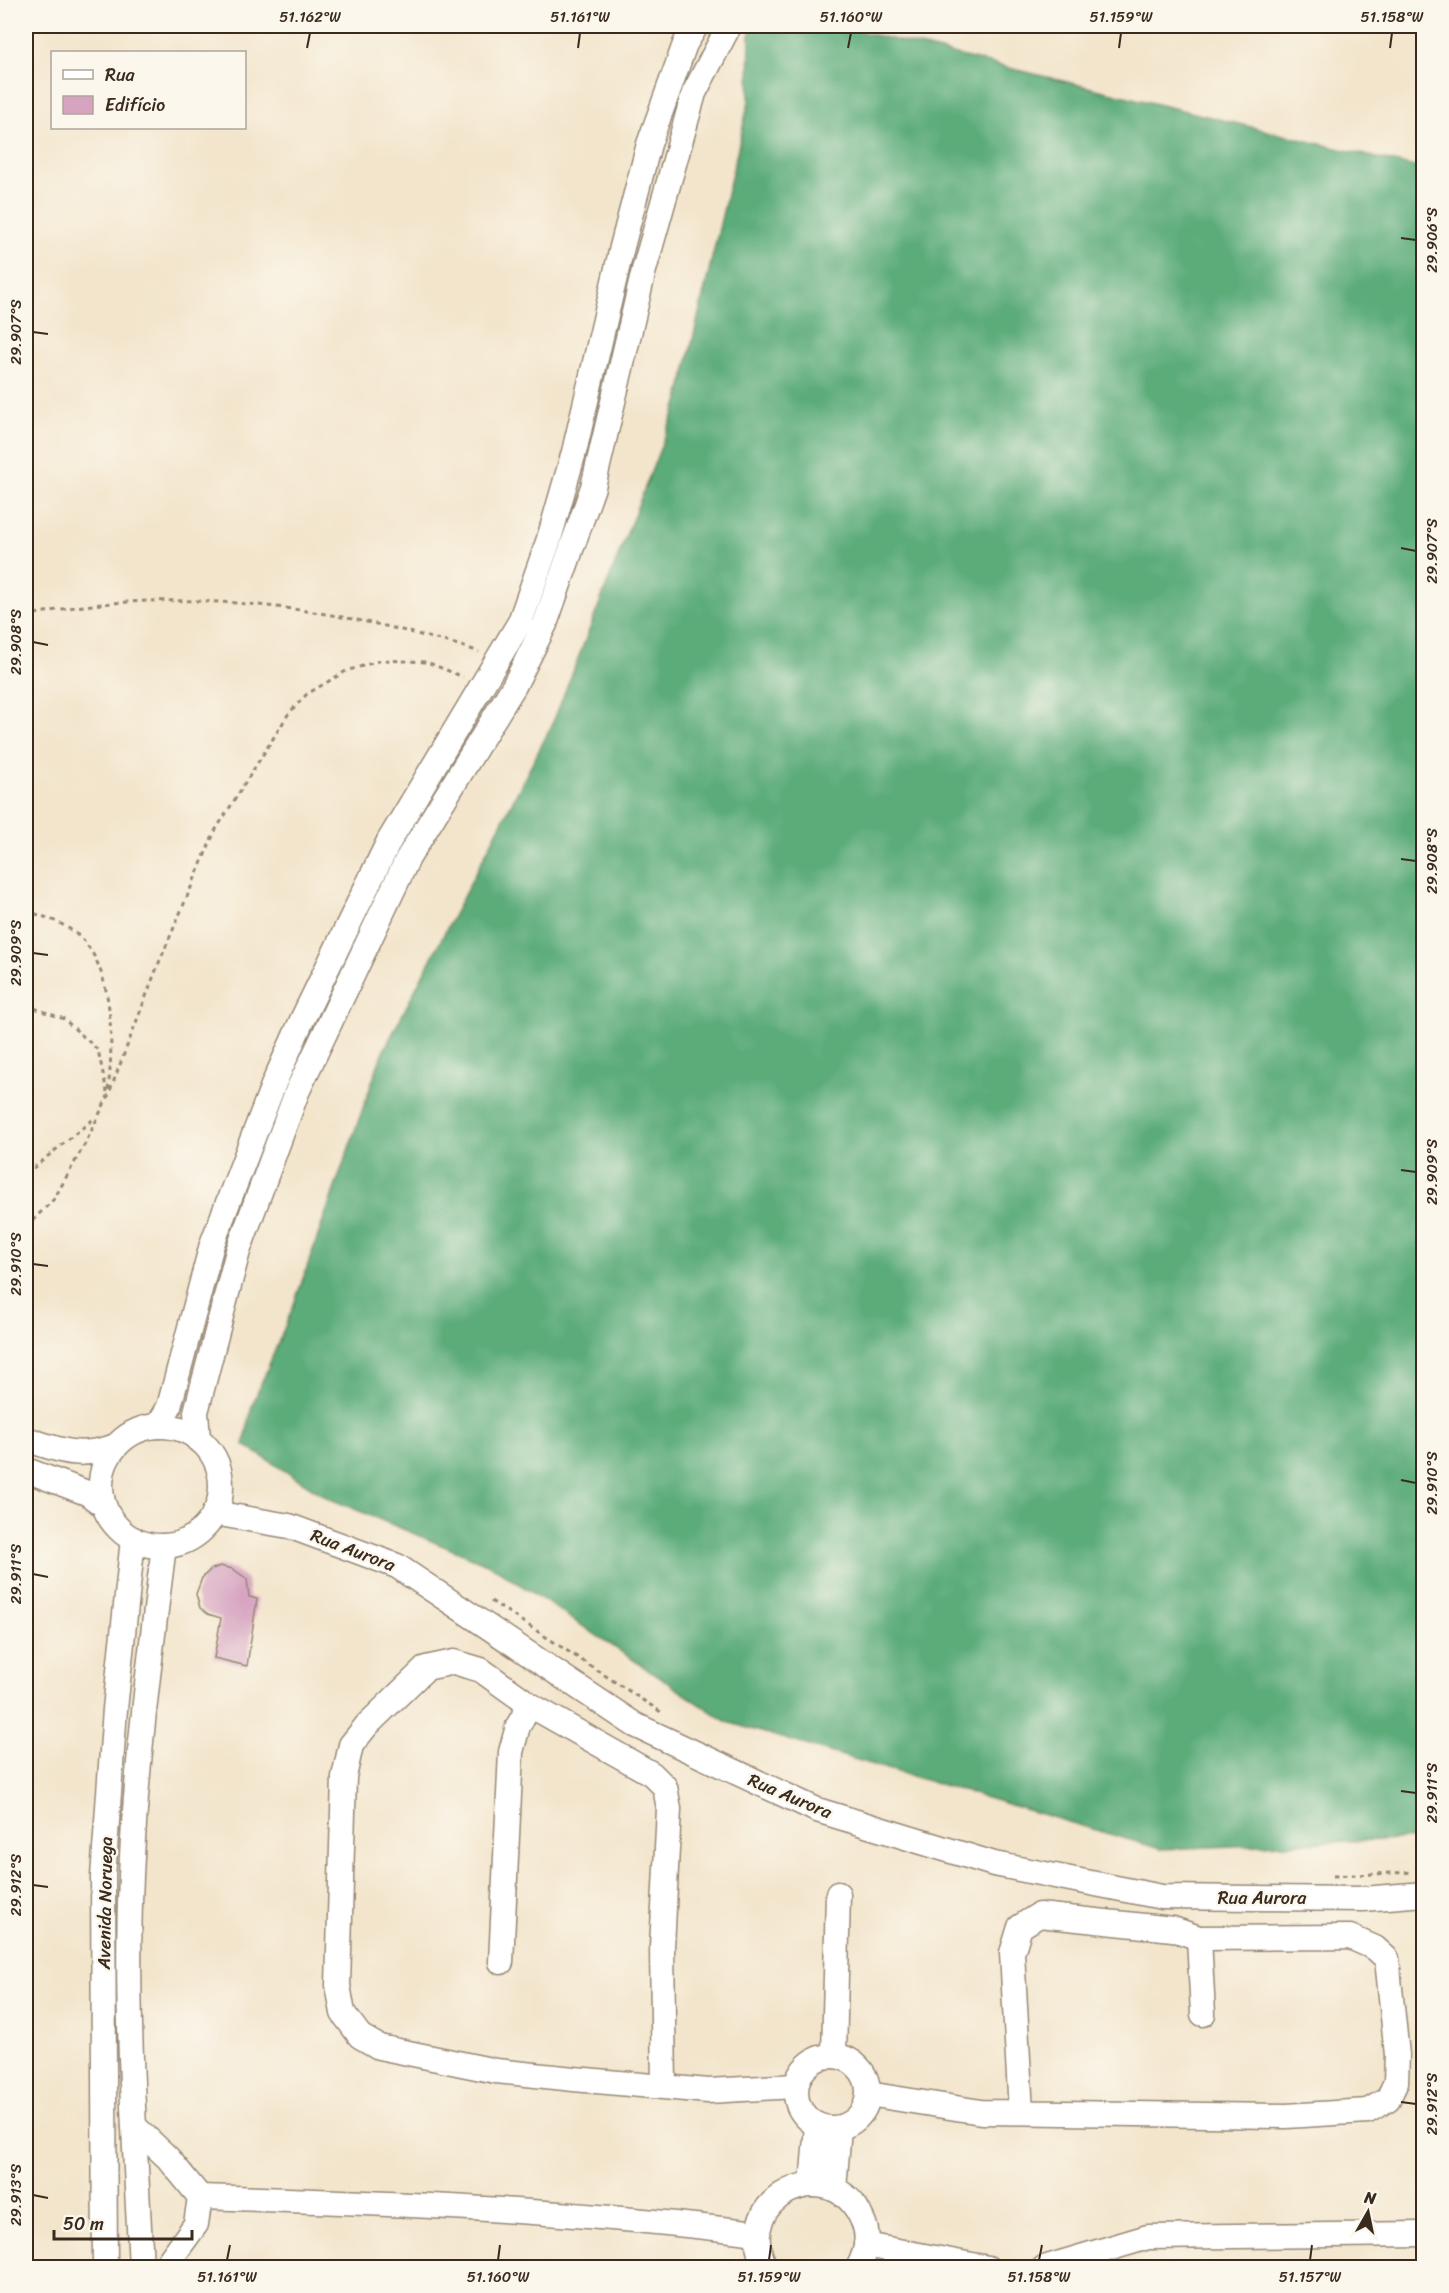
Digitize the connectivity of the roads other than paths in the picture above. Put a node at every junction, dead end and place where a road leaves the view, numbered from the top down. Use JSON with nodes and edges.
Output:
{"nodes":[{"id":1,"x":696,"y":26,"type":"edge"},
{"id":2,"x":729,"y":26,"type":"edge"},
{"id":3,"x":158,"y":1426,"type":"junction"},
{"id":4,"x":26,"y":1439,"type":"edge"},
{"id":5,"x":198,"y":1440,"type":"junction"},
{"id":6,"x":116,"y":1446,"type":"junction"},
{"id":7,"x":26,"y":1470,"type":"edge"},
{"id":8,"x":104,"y":1505,"type":"junction"},
{"id":9,"x":214,"y":1514,"type":"junction"},
{"id":10,"x":134,"y":1539,"type":"junction"},
{"id":11,"x":164,"y":1546,"type":"junction"},
{"id":12,"x":530,"y":1705,"type":"junction"},
{"id":13,"x":1420,"y":1883,"type":"edge"},
{"id":14,"x":838,"y":1894,"type":"dead end"},
{"id":15,"x":104,"y":1896,"type":"junction"},
{"id":16,"x":1199,"y":1938,"type":"junction"},
{"id":17,"x":501,"y":1962,"type":"dead end"},
{"id":18,"x":1203,"y":2014,"type":"dead end"},
{"id":19,"x":131,"y":2019,"type":"junction"},
{"id":20,"x":834,"y":2056,"type":"junction"},
{"id":21,"x":796,"y":2086,"type":"junction"},
{"id":22,"x":664,"y":2087,"type":"junction"},
{"id":23,"x":868,"y":2094,"type":"junction"},
{"id":24,"x":1021,"y":2112,"type":"junction"},
{"id":25,"x":134,"y":2126,"type":"junction"},
{"id":26,"x":828,"y":2126,"type":"junction"},
{"id":27,"x":104,"y":2133,"type":"junction"},
{"id":28,"x":823,"y":2187,"type":"junction"},
{"id":29,"x":200,"y":2197,"type":"junction"},
{"id":30,"x":758,"y":2234,"type":"junction"},
{"id":31,"x":1424,"y":2234,"type":"edge"},
{"id":32,"x":866,"y":2245,"type":"junction"},
{"id":33,"x":105,"y":2268,"type":"edge"},
{"id":34,"x":127,"y":2268,"type":"edge"},
{"id":35,"x":141,"y":2268,"type":"edge"},
{"id":36,"x":164,"y":2268,"type":"edge"},
{"id":37,"x":765,"y":2268,"type":"edge"},
{"id":38,"x":858,"y":2268,"type":"edge"},
{"id":39,"x":988,"y":2268,"type":"edge"},
{"id":40,"x":1044,"y":2268,"type":"edge"}],
"edges":[{"from":1,"to":3,"type":"street"},
{"from":2,"to":5,"type":"street"},
{"from":3,"to":5,"type":"street"},
{"from":3,"to":6,"type":"street"},
{"from":4,"to":6,"type":"street"},
{"from":5,"to":9,"type":"street"},
{"from":6,"to":8,"type":"street"},
{"from":7,"to":8,"type":"street"},
{"from":8,"to":10,"type":"street"},
{"from":9,"to":11,"type":"street"},
{"from":9,"to":13,"type":"street","name":"Rua Aurora"},
{"from":10,"to":11,"type":"street"},
{"from":10,"to":15,"type":"street","name":"Avenida Noruega"},
{"from":11,"to":19,"type":"street","name":"Avenida Noruega"},
{"from":12,"to":17,"type":"street"},
{"from":12,"to":22,"type":"street"},
{"from":12,"to":22,"type":"street"},
{"from":14,"to":20,"type":"street"},
{"from":15,"to":19,"type":"street"},
{"from":15,"to":27,"type":"street","name":"Avenida Noruega"},
{"from":16,"to":18,"type":"street"},
{"from":16,"to":24,"type":"street"},
{"from":16,"to":24,"type":"street"},
{"from":19,"to":25,"type":"street","name":"Avenida Noruega"},
{"from":20,"to":21,"type":"street"},
{"from":20,"to":23,"type":"street"},
{"from":21,"to":22,"type":"street"},
{"from":21,"to":26,"type":"street"},
{"from":23,"to":24,"type":"street"},
{"from":23,"to":26,"type":"street"},
{"from":25,"to":29,"type":"street"},
{"from":25,"to":35,"type":"street","name":"Avenida Noruega"},
{"from":26,"to":28,"type":"street"},
{"from":27,"to":33,"type":"street","name":"Avenida Noruega"},
{"from":27,"to":34,"type":"street"},
{"from":28,"to":30,"type":"street"},
{"from":28,"to":32,"type":"street"},
{"from":29,"to":30,"type":"street"},
{"from":29,"to":36,"type":"street"},
{"from":30,"to":37,"type":"street"},
{"from":31,"to":40,"type":"street"},
{"from":32,"to":38,"type":"street"},
{"from":32,"to":39,"type":"street"}]}
